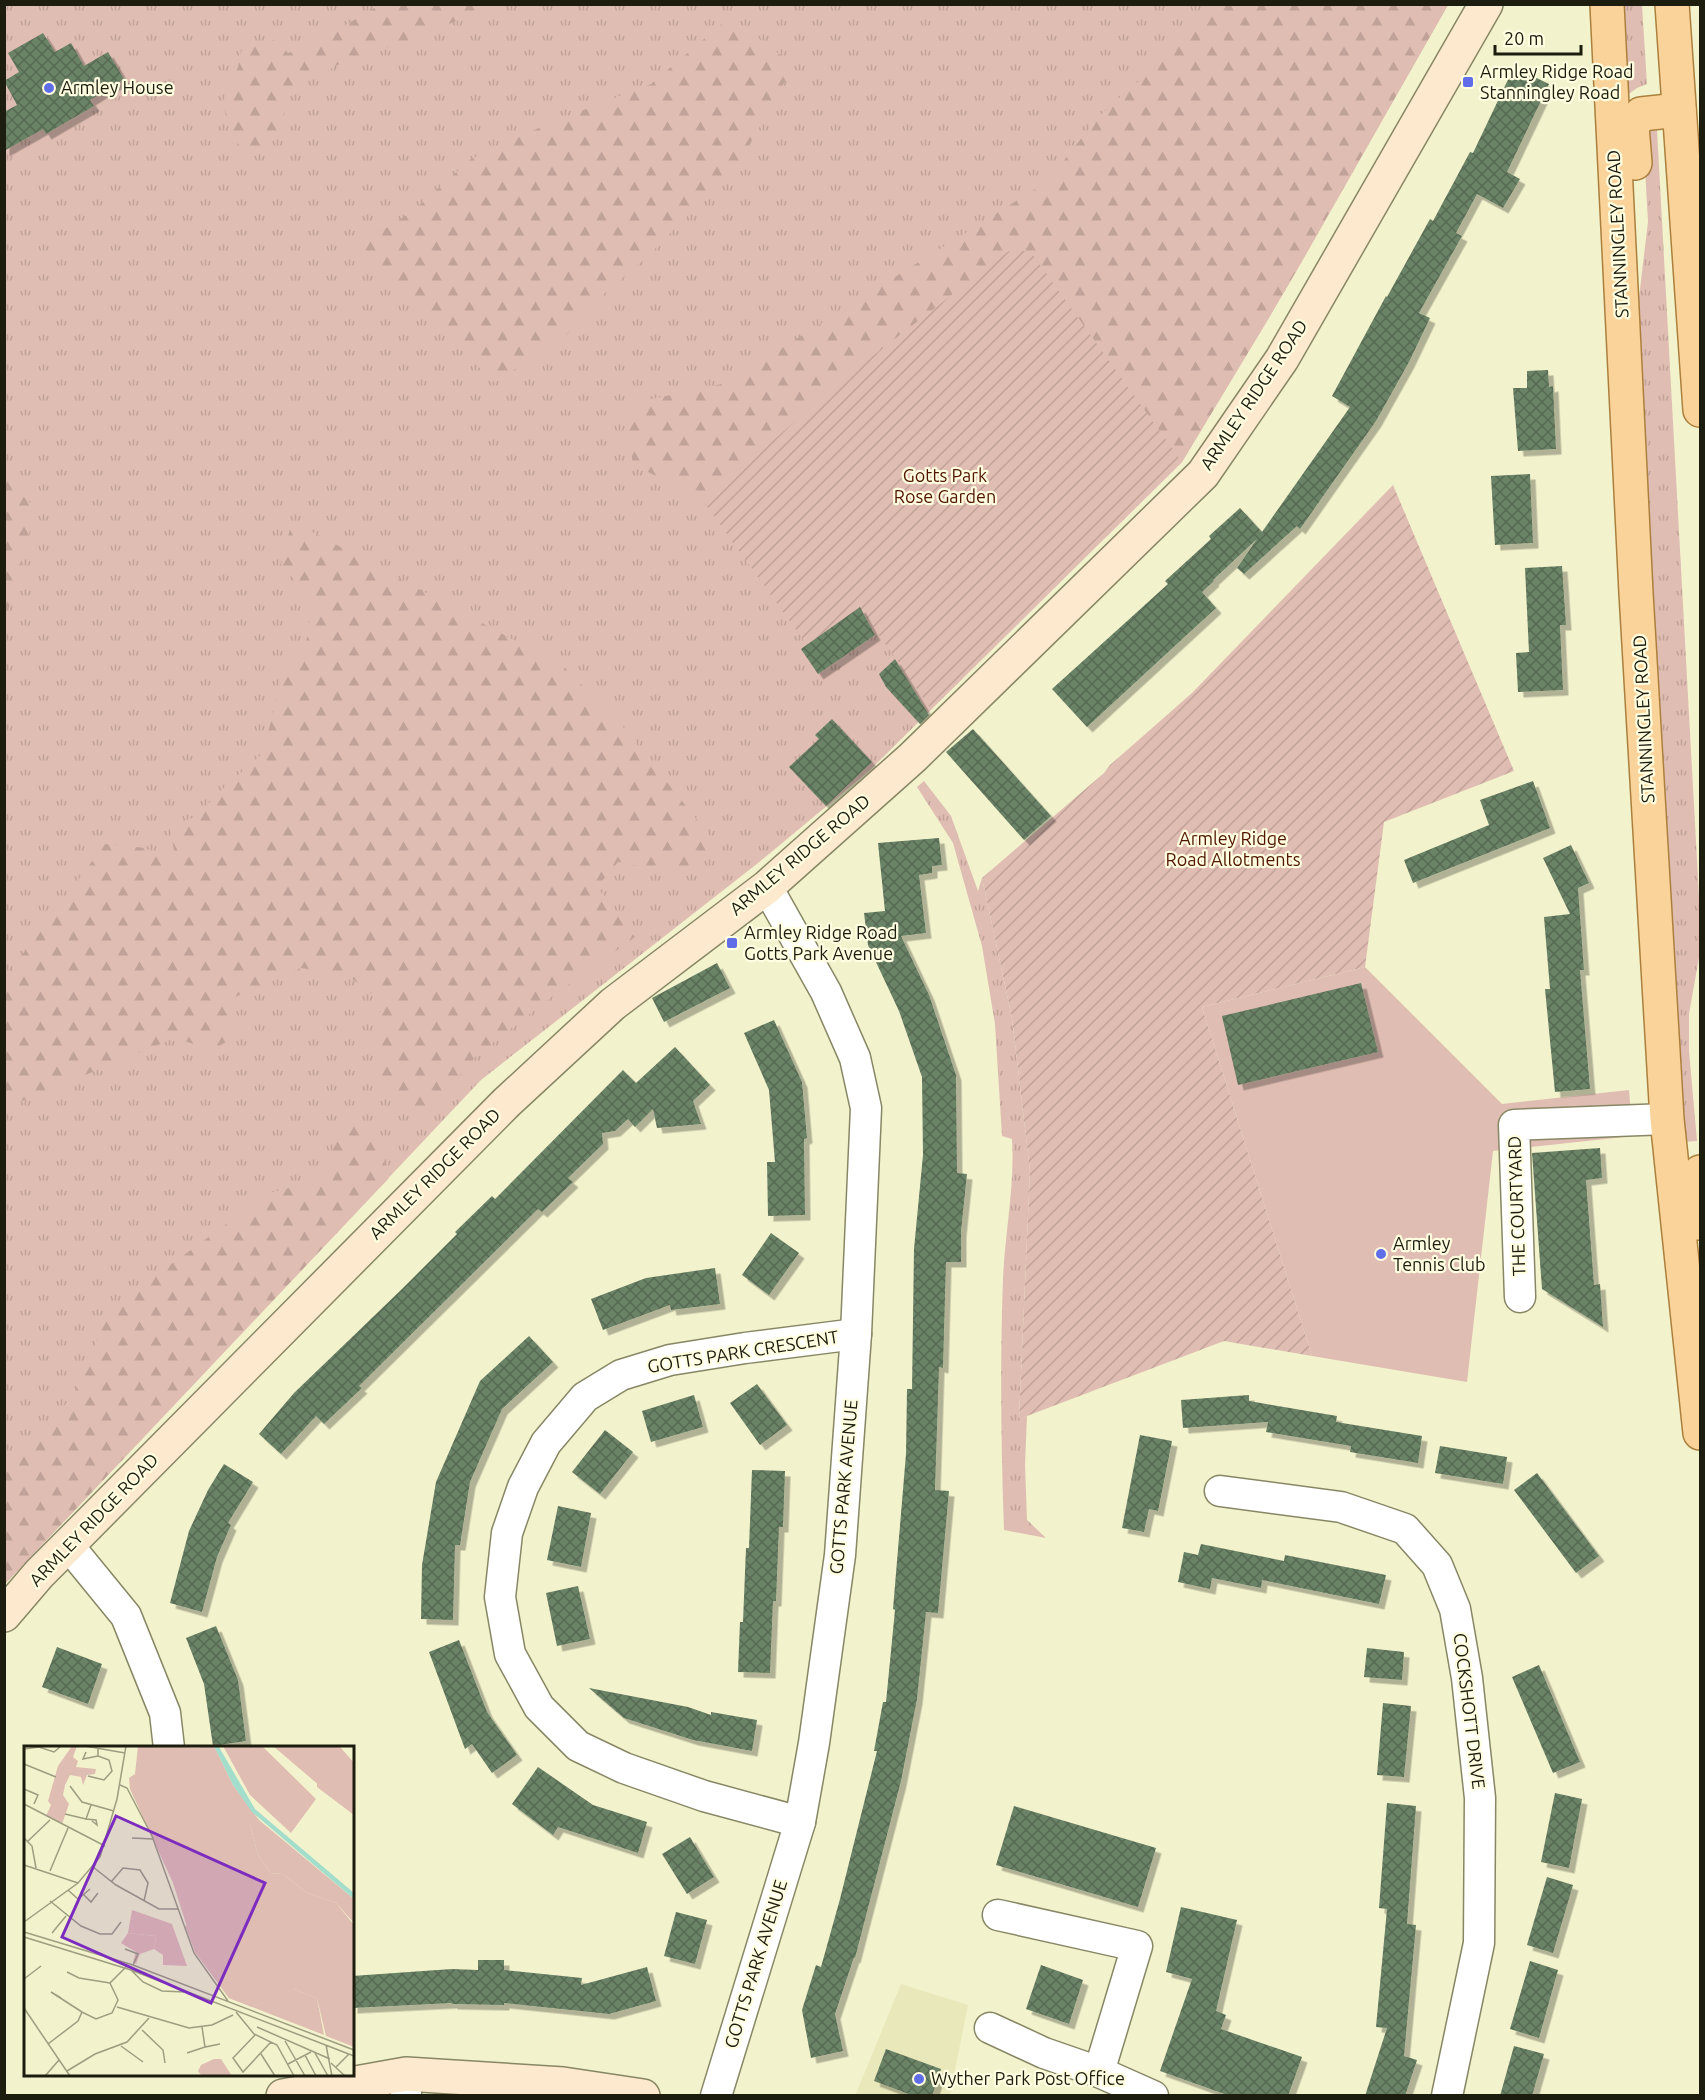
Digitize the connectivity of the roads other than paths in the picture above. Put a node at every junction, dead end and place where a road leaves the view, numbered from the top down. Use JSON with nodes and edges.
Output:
{"nodes":[{"id":1,"x":1486,"y":4,"type":"edge"},
{"id":2,"x":1607,"y":4,"type":"edge"},
{"id":3,"x":1672,"y":4,"type":"edge"},
{"id":4,"x":1679,"y":110,"type":"junction"},
{"id":5,"x":1621,"y":281,"type":"junction"},
{"id":6,"x":1699,"y":371,"type":"edge"},
{"id":7,"x":1701,"y":410,"type":"edge"},
{"id":8,"x":767,"y":887,"type":"junction"},
{"id":9,"x":1667,"y":1119,"type":"junction"},
{"id":10,"x":1701,"y":1172,"type":"edge"},
{"id":11,"x":1694,"y":1229,"type":"edge"},
{"id":12,"x":1520,"y":1297,"type":"dead end"},
{"id":13,"x":856,"y":1334,"type":"junction"},
{"id":14,"x":1699,"y":1392,"type":"edge"},
{"id":15,"x":1701,"y":1432,"type":"edge"},
{"id":16,"x":1220,"y":1491,"type":"dead end"},
{"id":17,"x":68,"y":1545,"type":"junction"},
{"id":18,"x":4,"y":1615,"type":"edge"},
{"id":19,"x":169,"y":1746,"type":"edge"},
{"id":20,"x":800,"y":1822,"type":"junction"},
{"id":21,"x":998,"y":1915,"type":"dead end"},
{"id":22,"x":990,"y":2028,"type":"dead end"},
{"id":23,"x":1099,"y":2072,"type":"junction"},
{"id":24,"x":406,"y":2085,"type":"edge"},
{"id":25,"x":283,"y":2096,"type":"edge"},
{"id":26,"x":643,"y":2096,"type":"edge"},
{"id":27,"x":717,"y":2096,"type":"edge"},
{"id":28,"x":1153,"y":2096,"type":"edge"},
{"id":29,"x":1447,"y":2096,"type":"edge"}],
"edges":[{"from":1,"to":8,"type":"street","name":"ARMLEY RIDGE ROAD"},
{"from":2,"to":5,"type":"main road","name":"STANNINGLEY ROAD"},
{"from":3,"to":4,"type":"main road"},
{"from":4,"to":5,"type":"main road"},
{"from":4,"to":6,"type":"main road"},
{"from":5,"to":9,"type":"main road","name":"STANNINGLEY ROAD"},
{"from":6,"to":7,"type":"main road"},
{"from":8,"to":13,"type":"street","name":"GOTTS PARK AVENUE"},
{"from":8,"to":17,"type":"street","name":"ARMLEY RIDGE ROAD"},
{"from":9,"to":11,"type":"main road","name":"STANNINGLEY ROAD"},
{"from":9,"to":12,"type":"street","name":"THE COURTYARD"},
{"from":10,"to":11,"type":"main road"},
{"from":11,"to":14,"type":"main road","name":"STANNINGLEY ROAD"},
{"from":13,"to":20,"type":"street","name":"GOTTS PARK AVENUE"},
{"from":13,"to":20,"type":"street","name":"GOTTS PARK CRESCENT"},
{"from":14,"to":15,"type":"main road","name":"STANNINGLEY ROAD"},
{"from":16,"to":29,"type":"street","name":"COCKSHOTT DRIVE"},
{"from":17,"to":18,"type":"street","name":"ARMLEY RIDGE ROAD"},
{"from":17,"to":19,"type":"street"},
{"from":20,"to":27,"type":"street","name":"GOTTS PARK AVENUE"},
{"from":21,"to":23,"type":"street"},
{"from":22,"to":23,"type":"street"},
{"from":23,"to":28,"type":"street"},
{"from":24,"to":25,"type":"street"},
{"from":24,"to":26,"type":"street"}]}
